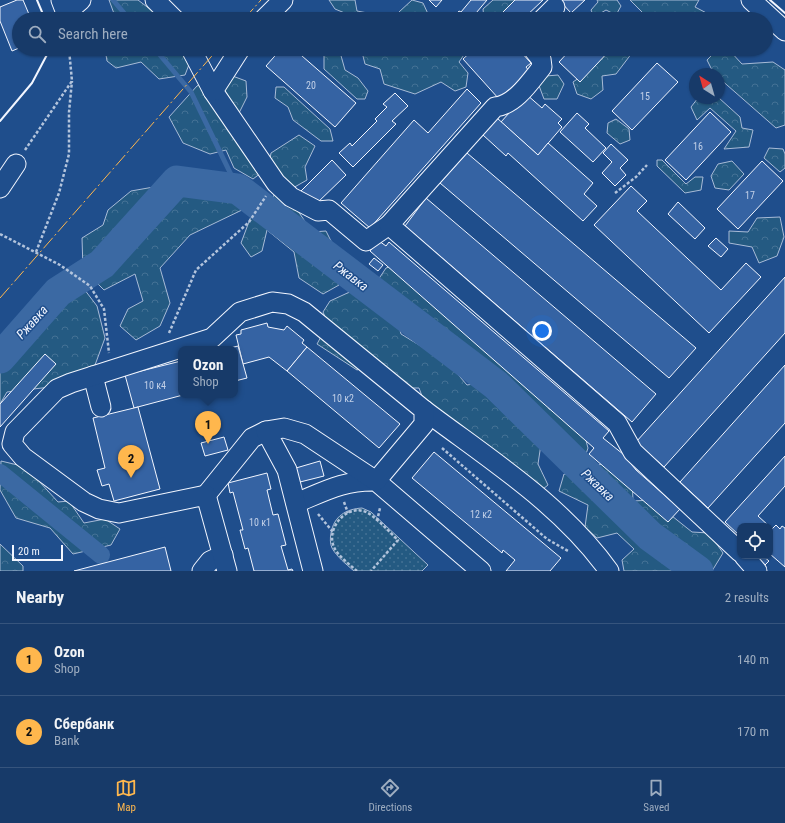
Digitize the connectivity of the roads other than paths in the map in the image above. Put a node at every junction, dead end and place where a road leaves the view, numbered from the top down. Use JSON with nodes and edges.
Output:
{"nodes":[{"id":1,"x":81,"y":0,"type":"edge"},
{"id":2,"x":155,"y":0,"type":"edge"},
{"id":3,"x":283,"y":0,"type":"edge"},
{"id":4,"x":751,"y":0,"type":"edge"},
{"id":5,"x":64,"y":6,"type":"edge"},
{"id":6,"x":167,"y":12,"type":"edge"},
{"id":7,"x":271,"y":12,"type":"edge"},
{"id":8,"x":764,"y":12,"type":"edge"},
{"id":9,"x":773,"y":20,"type":"edge"},
{"id":10,"x":785,"y":31,"type":"edge"},
{"id":11,"x":195,"y":56,"type":"edge"},
{"id":12,"x":234,"y":56,"type":"edge"},
{"id":13,"x":539,"y":56,"type":"edge"},
{"id":14,"x":213,"y":91,"type":"junction"},
{"id":15,"x":16,"y":164,"type":"road end"},
{"id":16,"x":0,"y":188,"type":"edge"},
{"id":17,"x":389,"y":225,"type":"junction"},
{"id":18,"x":186,"y":346,"type":"edge"},
{"id":19,"x":178,"y":348,"type":"edge"},
{"id":20,"x":102,"y":373,"type":"junction"},
{"id":21,"x":101,"y":407,"type":"dead end"},
{"id":22,"x":424,"y":417,"type":"junction"},
{"id":23,"x":266,"y":431,"type":"junction"},
{"id":24,"x":376,"y":481,"type":"junction"},
{"id":25,"x":206,"y":495,"type":"junction"},
{"id":26,"x":296,"y":503,"type":"junction"},
{"id":27,"x":737,"y":549,"type":"edge"},
{"id":28,"x":747,"y":559,"type":"edge"},
{"id":29,"x":225,"y":563,"type":"edge"},
{"id":30,"x":202,"y":571,"type":"edge"},
{"id":31,"x":313,"y":571,"type":"edge"},
{"id":32,"x":481,"y":571,"type":"edge"},
{"id":33,"x":609,"y":571,"type":"edge"},
{"id":34,"x":757,"y":571,"type":"edge"}],
"edges":[{"from":1,"to":5,"type":"street"},
{"from":2,"to":6,"type":"street"},
{"from":3,"to":7,"type":"street"},
{"from":4,"to":8,"type":"street"},
{"from":9,"to":10,"type":"street"},
{"from":11,"to":14,"type":"street"},
{"from":12,"to":14,"type":"street"},
{"from":13,"to":17,"type":"street"},
{"from":14,"to":17,"type":"street"},
{"from":15,"to":16,"type":"street"},
{"from":17,"to":27,"type":"street"},
{"from":18,"to":22,"type":"street"},
{"from":19,"to":20,"type":"street"},
{"from":20,"to":21,"type":"street"},
{"from":20,"to":25,"type":"street"},
{"from":22,"to":24,"type":"street"},
{"from":22,"to":33,"type":"street"},
{"from":23,"to":24,"type":"street"},
{"from":23,"to":25,"type":"street"},
{"from":23,"to":26,"type":"street"},
{"from":24,"to":26,"type":"street"},
{"from":24,"to":32,"type":"street"},
{"from":25,"to":29,"type":"street"},
{"from":26,"to":31,"type":"street"},
{"from":28,"to":34,"type":"street"},
{"from":29,"to":30,"type":"street"}]}
